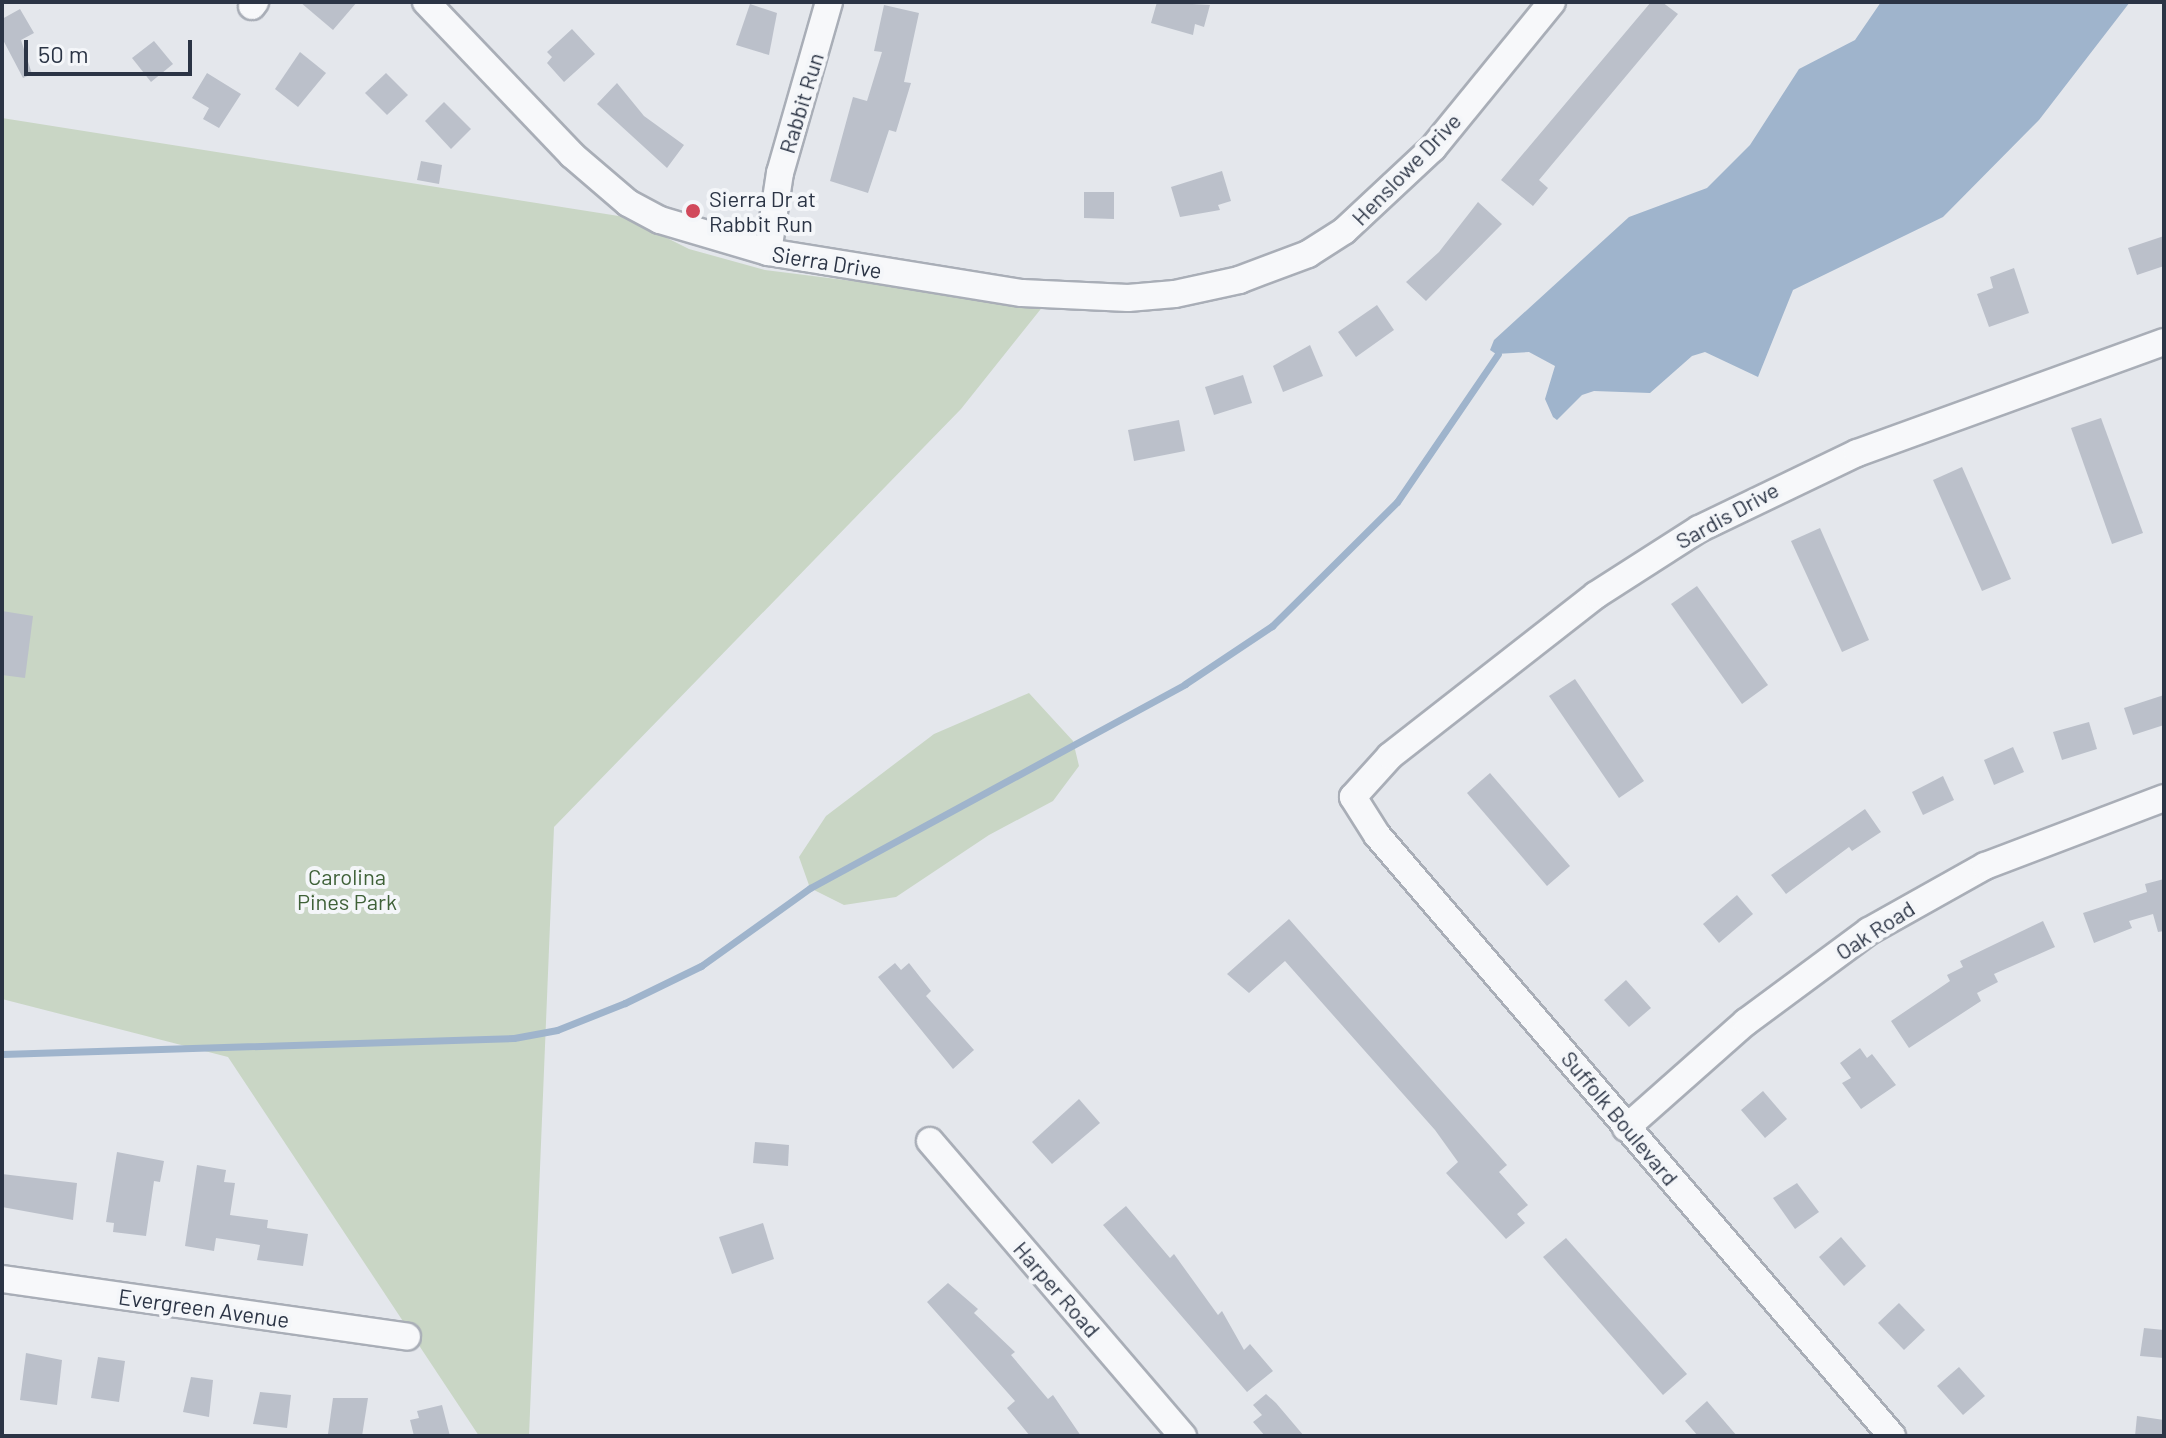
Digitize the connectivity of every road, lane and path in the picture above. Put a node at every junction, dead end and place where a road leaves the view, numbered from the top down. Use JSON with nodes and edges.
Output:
{"nodes":[{"id":1,"x":426,"y":2,"type":"edge"},
{"id":2,"x":829,"y":2,"type":"edge"},
{"id":3,"x":1552,"y":2,"type":"edge"},
{"id":4,"x":768,"y":252,"type":"junction"},
{"id":5,"x":1079,"y":297,"type":"joint"},
{"id":6,"x":2164,"y":342,"type":"edge"},
{"id":7,"x":1353,"y":797,"type":"joint"},
{"id":8,"x":2164,"y":798,"type":"edge"},
{"id":9,"x":1626,"y":1128,"type":"junction"},
{"id":10,"x":930,"y":1141,"type":"dead end"},
{"id":11,"x":2,"y":1279,"type":"edge"},
{"id":12,"x":407,"y":1337,"type":"dead end"},
{"id":13,"x":1183,"y":1436,"type":"edge"},
{"id":14,"x":1892,"y":1436,"type":"edge"}],
"edges":[{"from":1,"to":4,"type":"street","name":"Sierra Drive"},
{"from":2,"to":4,"type":"street","name":"Rabbit Run"},
{"from":3,"to":5,"type":"street","name":"Henslowe Drive"},
{"from":4,"to":5,"type":"street","name":"Sierra Drive"},
{"from":6,"to":7,"type":"street","name":"Sardis Drive"},
{"from":7,"to":9,"type":"street","name":"Suffolk Boulevard"},
{"from":8,"to":9,"type":"street","name":"Oak Road"},
{"from":9,"to":14,"type":"street","name":"Suffolk Boulevard"},
{"from":10,"to":13,"type":"street","name":"Harper Road"},
{"from":11,"to":12,"type":"street","name":"Evergreen Avenue"}]}
